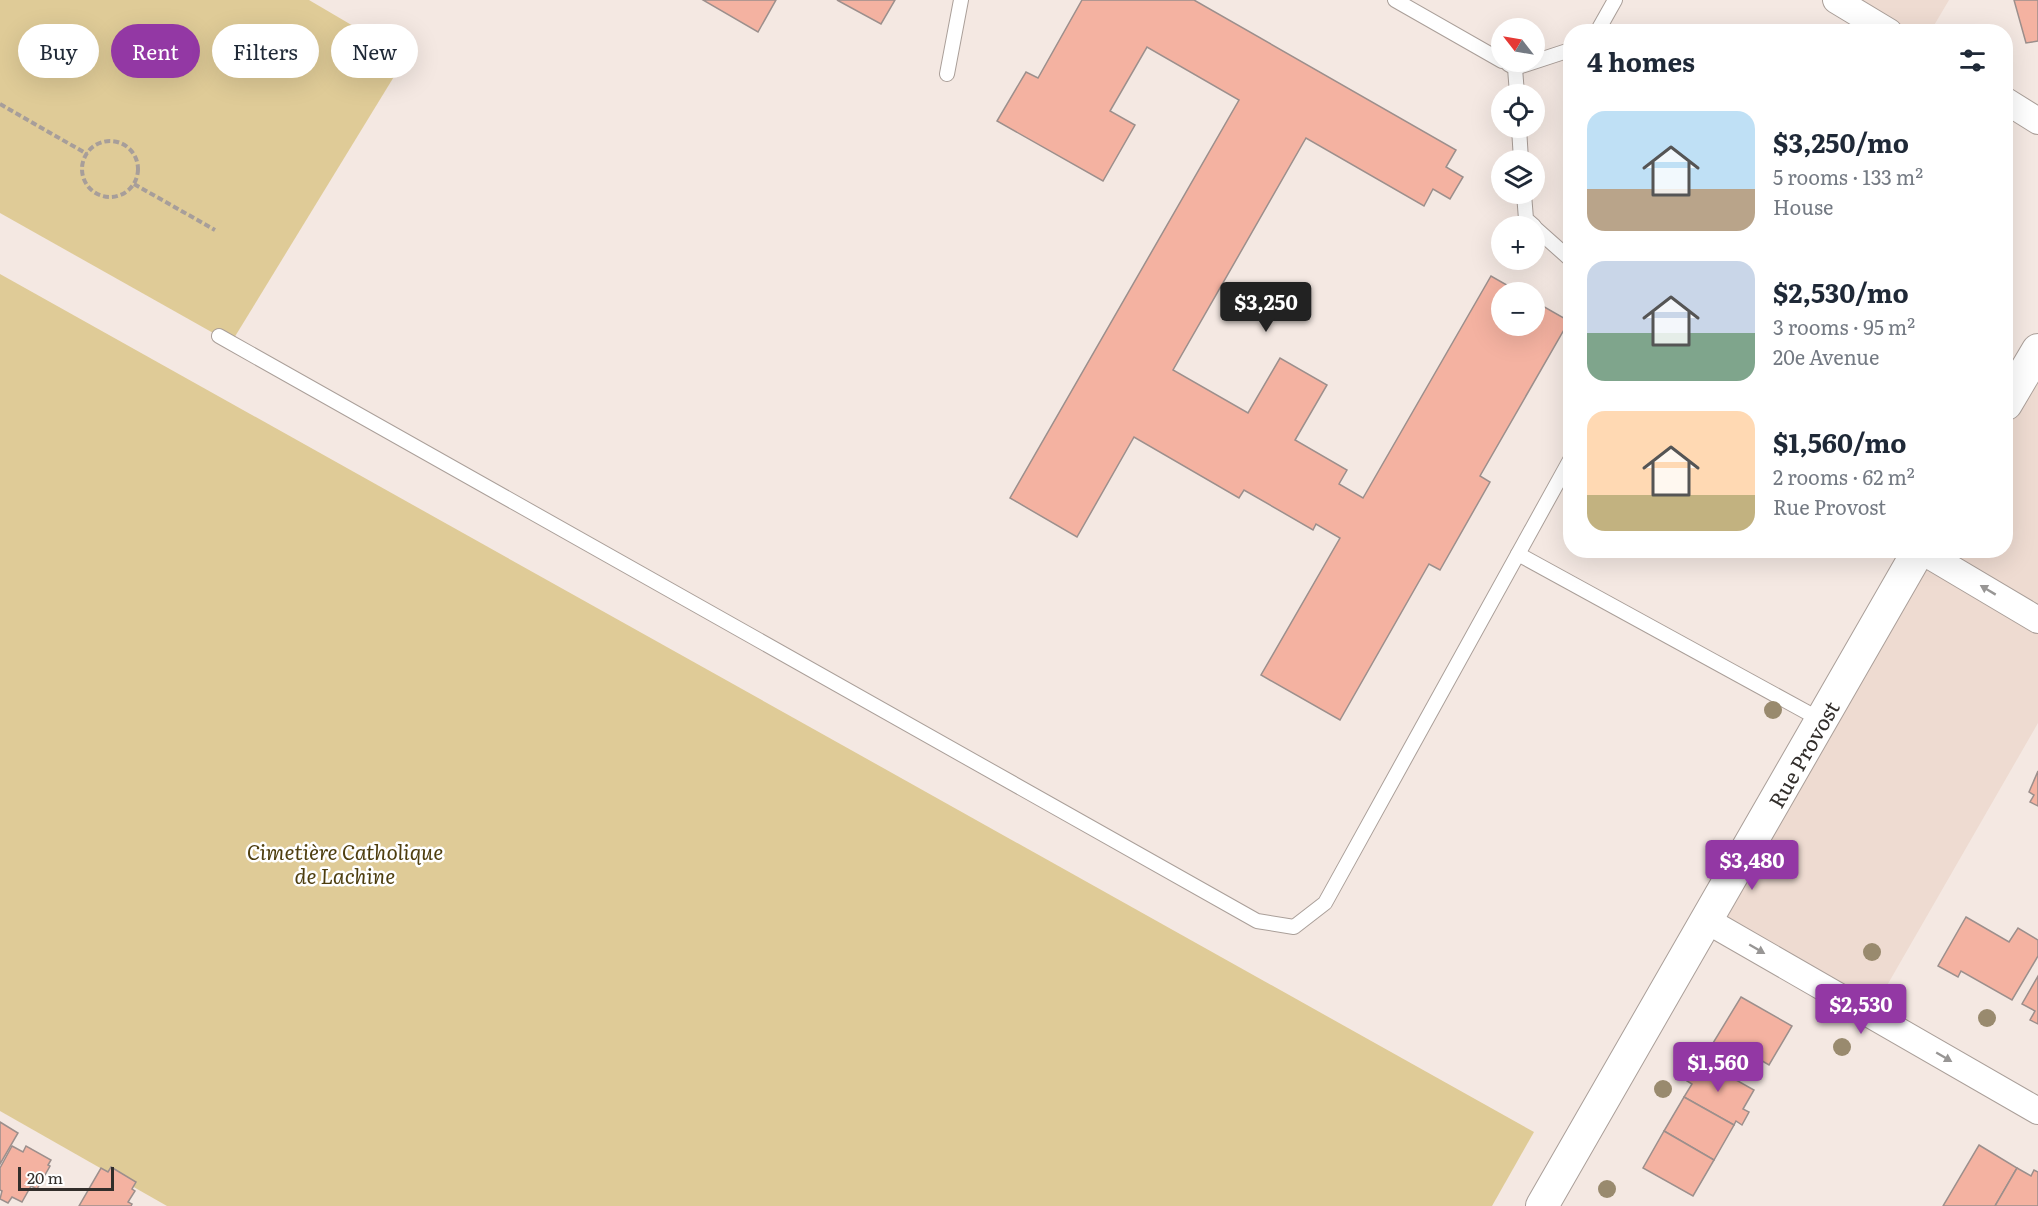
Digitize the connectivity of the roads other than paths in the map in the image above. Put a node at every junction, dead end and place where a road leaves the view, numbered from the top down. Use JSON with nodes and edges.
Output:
{"nodes":[{"id":1,"x":961,"y":0,"type":"edge"},
{"id":2,"x":1615,"y":0,"type":"edge"},
{"id":3,"x":1836,"y":0,"type":"edge"},
{"id":4,"x":1399,"y":1,"type":"edge"},
{"id":5,"x":1602,"y":24,"type":"edge"},
{"id":6,"x":1876,"y":24,"type":"edge"},
{"id":7,"x":1563,"y":51,"type":"edge"},
{"id":8,"x":1491,"y":54,"type":"edge"},
{"id":9,"x":1545,"y":55,"type":"edge"},
{"id":10,"x":947,"y":74,"type":"dead end"},
{"id":11,"x":2013,"y":105,"type":"edge"},
{"id":12,"x":2038,"y":121,"type":"edge"},
{"id":13,"x":1545,"y":237,"type":"edge"},
{"id":14,"x":1563,"y":254,"type":"edge"},
{"id":15,"x":219,"y":336,"type":"dead end"},
{"id":16,"x":2038,"y":350,"type":"edge"},
{"id":17,"x":2013,"y":392,"type":"edge"},
{"id":18,"x":1563,"y":473,"type":"edge"},
{"id":19,"x":1518,"y":554,"type":"junction"},
{"id":20,"x":1914,"y":558,"type":"edge"},
{"id":21,"x":1933,"y":558,"type":"edge"},
{"id":22,"x":2038,"y":620,"type":"edge"},
{"id":23,"x":1821,"y":720,"type":"junction"},
{"id":24,"x":1706,"y":920,"type":"junction"},
{"id":25,"x":2038,"y":1111,"type":"edge"},
{"id":26,"x":1542,"y":1206,"type":"edge"}],
"edges":[{"from":1,"to":10,"type":"lane"},
{"from":2,"to":5,"type":"lane"},
{"from":3,"to":6,"type":"street"},
{"from":4,"to":8,"type":"lane"},
{"from":7,"to":9,"type":"lane"},
{"from":11,"to":12,"type":"street"},
{"from":13,"to":14,"type":"lane"},
{"from":15,"to":19,"type":"lane"},
{"from":16,"to":17,"type":"street"},
{"from":18,"to":19,"type":"lane"},
{"from":19,"to":23,"type":"lane"},
{"from":20,"to":23,"type":"street","name":"Rue Provost"},
{"from":22,"to":21,"type":"street","one_way":true},
{"from":23,"to":24,"type":"street","name":"Rue Provost"},
{"from":24,"to":25,"type":"street","one_way":true},
{"from":24,"to":26,"type":"street","name":"Rue Provost"}]}
